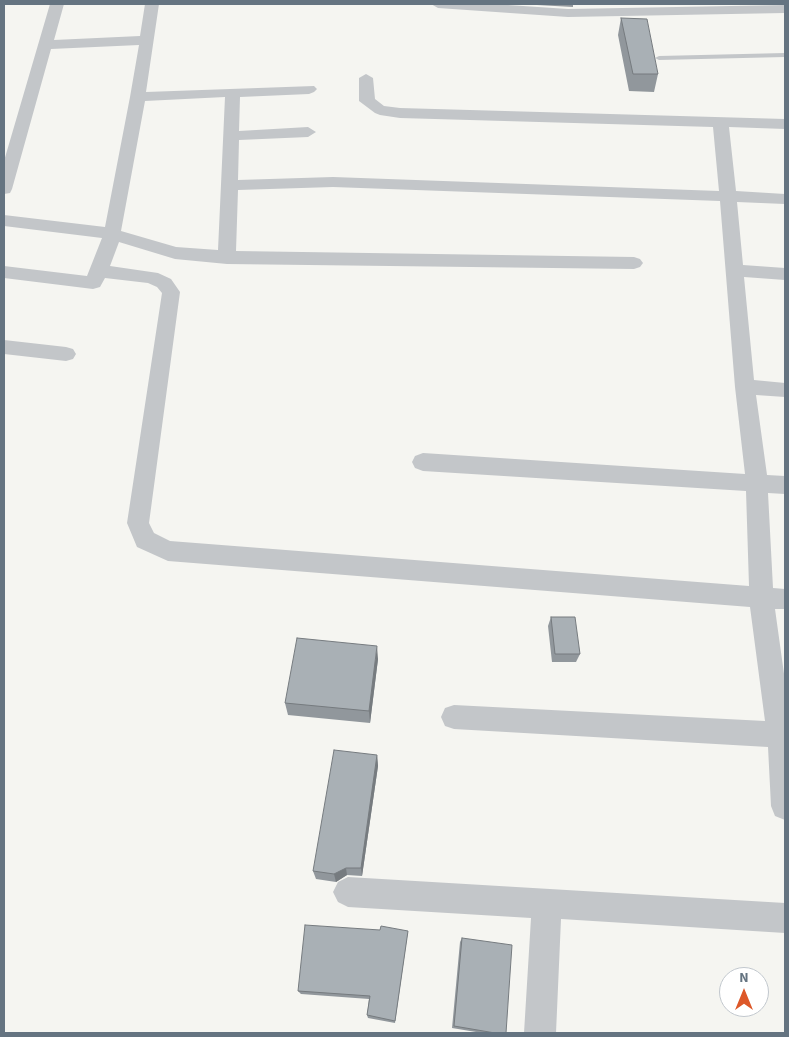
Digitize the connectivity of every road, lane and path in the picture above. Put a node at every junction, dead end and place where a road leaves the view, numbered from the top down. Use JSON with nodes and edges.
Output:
{"nodes":[{"id":1,"x":56,"y":4,"type":"edge"},
{"id":2,"x":152,"y":4,"type":"edge"},
{"id":3,"x":438,"y":4,"type":"edge"},
{"id":4,"x":785,"y":9,"type":"edge"},
{"id":5,"x":147,"y":40,"type":"junction"},
{"id":6,"x":45,"y":45,"type":"junction"},
{"id":7,"x":785,"y":55,"type":"edge"},
{"id":8,"x":659,"y":58,"type":"dead end"},
{"id":9,"x":366,"y":78,"type":"dead end"},
{"id":10,"x":309,"y":89,"type":"dead end"},
{"id":11,"x":233,"y":92,"type":"junction"},
{"id":12,"x":138,"y":97,"type":"junction"},
{"id":13,"x":721,"y":123,"type":"junction"},
{"id":14,"x":785,"y":124,"type":"edge"},
{"id":15,"x":308,"y":132,"type":"dead end"},
{"id":16,"x":232,"y":136,"type":"junction"},
{"id":17,"x":230,"y":185,"type":"junction"},
{"id":18,"x":4,"y":189,"type":"edge"},
{"id":19,"x":727,"y":196,"type":"junction"},
{"id":20,"x":785,"y":200,"type":"edge"},
{"id":21,"x":4,"y":220,"type":"edge"},
{"id":22,"x":112,"y":234,"type":"junction"},
{"id":23,"x":227,"y":258,"type":"junction"},
{"id":24,"x":634,"y":263,"type":"dead end"},
{"id":25,"x":734,"y":270,"type":"junction"},
{"id":26,"x":99,"y":271,"type":"junction"},
{"id":27,"x":4,"y":272,"type":"edge"},
{"id":28,"x":785,"y":274,"type":"edge"},
{"id":29,"x":4,"y":347,"type":"edge"},
{"id":30,"x":66,"y":354,"type":"dead end"},
{"id":31,"x":745,"y":387,"type":"junction"},
{"id":32,"x":785,"y":390,"type":"edge"},
{"id":33,"x":423,"y":462,"type":"dead end"},
{"id":34,"x":757,"y":483,"type":"junction"},
{"id":35,"x":785,"y":485,"type":"edge"},
{"id":36,"x":760,"y":597,"type":"junction"},
{"id":37,"x":785,"y":599,"type":"edge"},
{"id":38,"x":454,"y":718,"type":"dead end"},
{"id":39,"x":782,"y":735,"type":"edge"},
{"id":40,"x":785,"y":806,"type":"edge"},
{"id":41,"x":348,"y":892,"type":"dead end"},
{"id":42,"x":547,"y":903,"type":"junction"},
{"id":43,"x":785,"y":918,"type":"edge"},
{"id":44,"x":540,"y":1033,"type":"edge"}],
"edges":[{"from":1,"to":6,"type":"street"},
{"from":2,"to":5,"type":"street"},
{"from":3,"to":4,"type":"street"},
{"from":5,"to":6,"type":"street"},
{"from":5,"to":12,"type":"street"},
{"from":6,"to":18,"type":"street"},
{"from":7,"to":8,"type":"lane"},
{"from":9,"to":13,"type":"street"},
{"from":10,"to":11,"type":"street"},
{"from":11,"to":12,"type":"street"},
{"from":11,"to":16,"type":"street"},
{"from":12,"to":22,"type":"street"},
{"from":13,"to":14,"type":"street"},
{"from":13,"to":19,"type":"street"},
{"from":15,"to":16,"type":"street"},
{"from":16,"to":17,"type":"street"},
{"from":17,"to":19,"type":"street"},
{"from":17,"to":23,"type":"street"},
{"from":19,"to":20,"type":"street"},
{"from":19,"to":25,"type":"street"},
{"from":21,"to":22,"type":"street"},
{"from":22,"to":23,"type":"street"},
{"from":22,"to":26,"type":"street"},
{"from":23,"to":24,"type":"street"},
{"from":25,"to":28,"type":"street"},
{"from":25,"to":31,"type":"street"},
{"from":26,"to":27,"type":"street"},
{"from":26,"to":36,"type":"street"},
{"from":29,"to":30,"type":"street"},
{"from":31,"to":32,"type":"street"},
{"from":31,"to":34,"type":"street"},
{"from":33,"to":34,"type":"street"},
{"from":34,"to":35,"type":"street"},
{"from":34,"to":36,"type":"street"},
{"from":36,"to":37,"type":"street"},
{"from":36,"to":39,"type":"street"},
{"from":38,"to":39,"type":"street"},
{"from":39,"to":40,"type":"street"},
{"from":41,"to":42,"type":"street"},
{"from":42,"to":43,"type":"street"},
{"from":42,"to":44,"type":"street"}]}
